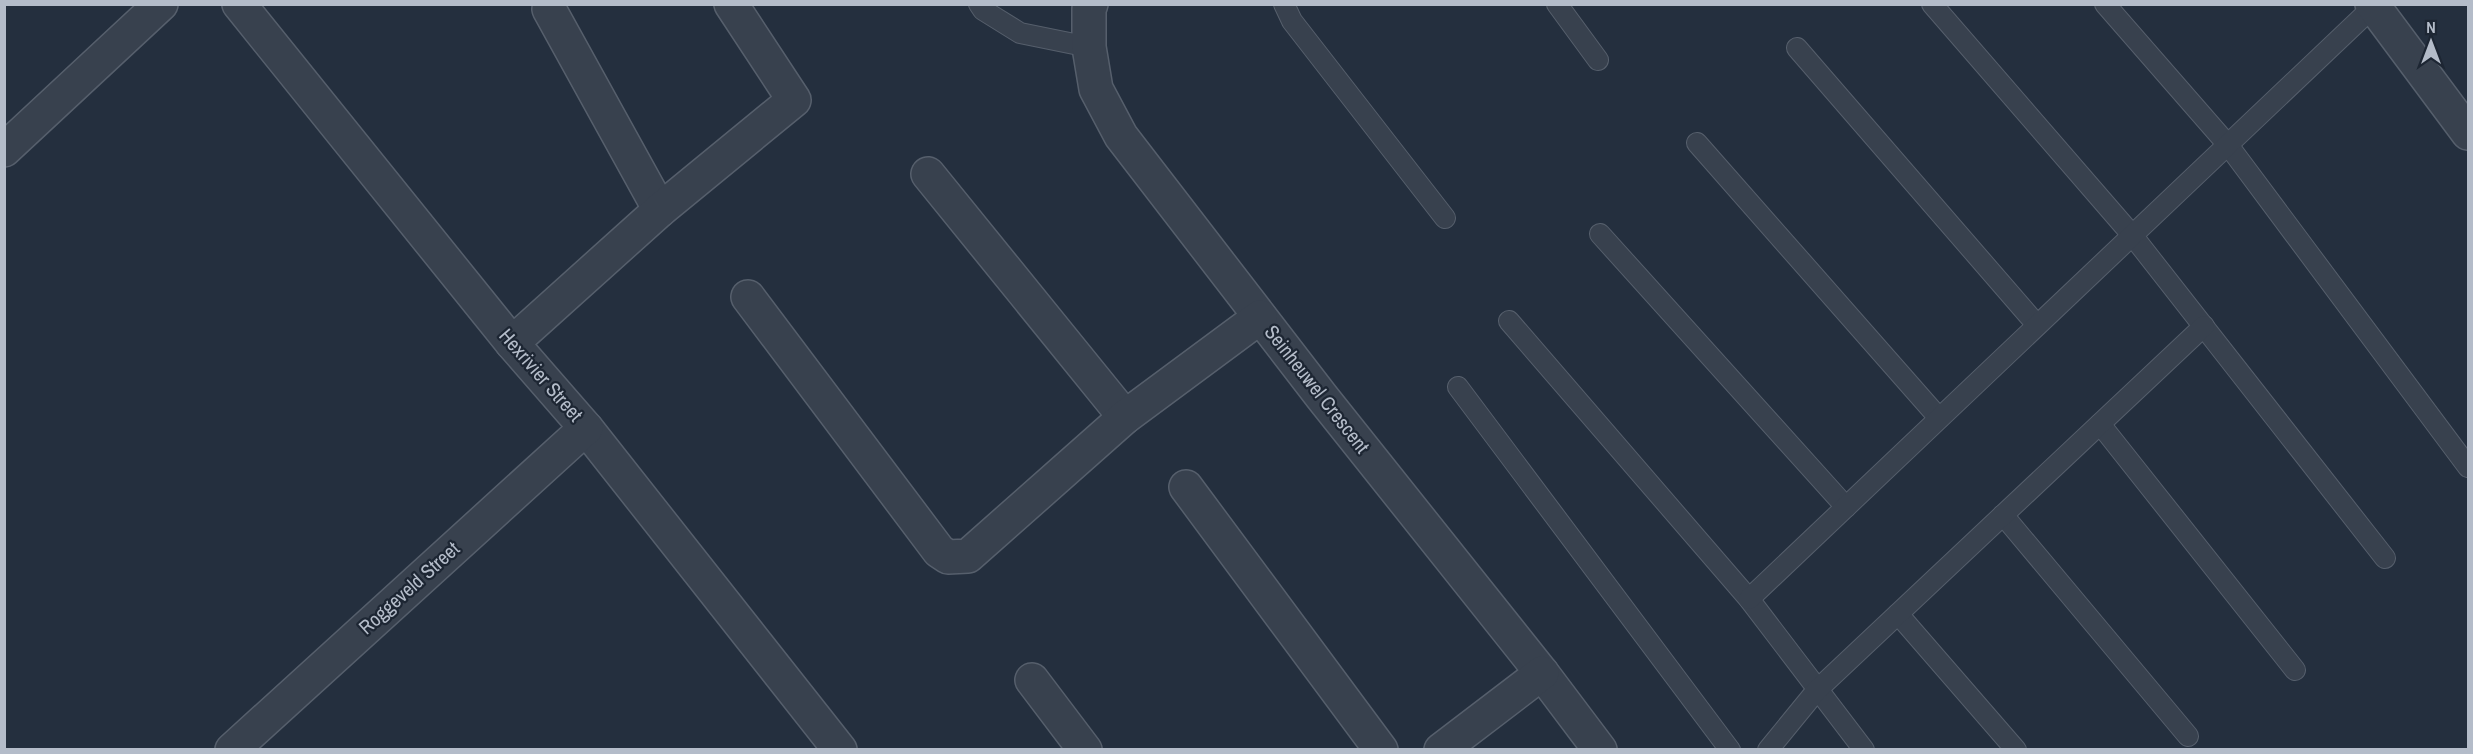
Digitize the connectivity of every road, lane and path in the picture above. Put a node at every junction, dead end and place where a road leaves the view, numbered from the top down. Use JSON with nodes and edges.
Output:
{"nodes":[{"id":1,"x":161,"y":4,"type":"edge"},
{"id":2,"x":239,"y":4,"type":"edge"},
{"id":3,"x":731,"y":4,"type":"edge"},
{"id":4,"x":979,"y":4,"type":"edge"},
{"id":5,"x":1091,"y":4,"type":"edge"},
{"id":6,"x":1284,"y":4,"type":"edge"},
{"id":7,"x":1557,"y":4,"type":"edge"},
{"id":8,"x":1932,"y":4,"type":"edge"},
{"id":9,"x":2105,"y":4,"type":"edge"},
{"id":10,"x":2373,"y":6,"type":"edge"},
{"id":11,"x":549,"y":9,"type":"dead end"},
{"id":12,"x":1089,"y":47,"type":"junction"},
{"id":13,"x":1797,"y":48,"type":"dead end"},
{"id":14,"x":1598,"y":60,"type":"dead end"},
{"id":15,"x":2469,"y":133,"type":"edge"},
{"id":16,"x":1697,"y":143,"type":"dead end"},
{"id":17,"x":2228,"y":145,"type":"junction"},
{"id":18,"x":4,"y":150,"type":"edge"},
{"id":19,"x":928,"y":174,"type":"dead end"},
{"id":20,"x":660,"y":210,"type":"junction"},
{"id":21,"x":1445,"y":218,"type":"dead end"},
{"id":22,"x":1600,"y":234,"type":"dead end"},
{"id":23,"x":2132,"y":235,"type":"junction"},
{"id":24,"x":748,"y":297,"type":"dead end"},
{"id":25,"x":1260,"y":317,"type":"junction"},
{"id":26,"x":1509,"y":321,"type":"dead end"},
{"id":27,"x":2037,"y":325,"type":"junction"},
{"id":28,"x":2204,"y":326,"type":"junction"},
{"id":29,"x":512,"y":343,"type":"junction"},
{"id":30,"x":1458,"y":387,"type":"dead end"},
{"id":31,"x":1125,"y":417,"type":"junction"},
{"id":32,"x":1939,"y":418,"type":"junction"},
{"id":33,"x":2100,"y":424,"type":"junction"},
{"id":34,"x":586,"y":428,"type":"junction"},
{"id":35,"x":2469,"y":467,"type":"edge"},
{"id":36,"x":1186,"y":487,"type":"dead end"},
{"id":37,"x":1846,"y":507,"type":"junction"},
{"id":38,"x":2003,"y":515,"type":"junction"},
{"id":39,"x":2385,"y":558,"type":"dead end"},
{"id":40,"x":1749,"y":599,"type":"junction"},
{"id":41,"x":1898,"y":614,"type":"junction"},
{"id":42,"x":2295,"y":670,"type":"dead end"},
{"id":43,"x":1542,"y":673,"type":"junction"},
{"id":44,"x":1032,"y":680,"type":"dead end"},
{"id":45,"x":1817,"y":690,"type":"junction"},
{"id":46,"x":2188,"y":736,"type":"dead end"},
{"id":47,"x":232,"y":750,"type":"edge"},
{"id":48,"x":840,"y":750,"type":"edge"},
{"id":49,"x":1085,"y":750,"type":"edge"},
{"id":50,"x":1381,"y":750,"type":"edge"},
{"id":51,"x":1441,"y":750,"type":"edge"},
{"id":52,"x":1600,"y":750,"type":"edge"},
{"id":53,"x":1730,"y":750,"type":"edge"},
{"id":54,"x":1768,"y":750,"type":"edge"},
{"id":55,"x":1864,"y":750,"type":"edge"},
{"id":56,"x":2016,"y":750,"type":"edge"}],
"edges":[{"from":1,"to":18,"type":"street"},
{"from":2,"to":29,"type":"street","name":"Hexrivier Street"},
{"from":3,"to":20,"type":"street"},
{"from":4,"to":12,"type":"lane"},
{"from":5,"to":12,"type":"street","name":"Seinheuwel Crescent"},
{"from":6,"to":21,"type":"lane"},
{"from":7,"to":14,"type":"lane"},
{"from":8,"to":23,"type":"lane"},
{"from":9,"to":17,"type":"lane"},
{"from":10,"to":15,"type":"street"},
{"from":10,"to":17,"type":"lane"},
{"from":11,"to":20,"type":"street"},
{"from":12,"to":25,"type":"street","name":"Seinheuwel Crescent"},
{"from":13,"to":27,"type":"lane"},
{"from":16,"to":32,"type":"lane"},
{"from":17,"to":23,"type":"lane"},
{"from":17,"to":35,"type":"lane"},
{"from":19,"to":31,"type":"street"},
{"from":20,"to":29,"type":"street"},
{"from":22,"to":37,"type":"lane"},
{"from":23,"to":27,"type":"lane"},
{"from":23,"to":28,"type":"lane"},
{"from":24,"to":31,"type":"street"},
{"from":25,"to":31,"type":"street"},
{"from":25,"to":43,"type":"street","name":"Seinheuwel Crescent"},
{"from":26,"to":40,"type":"lane"},
{"from":27,"to":32,"type":"lane"},
{"from":28,"to":33,"type":"lane"},
{"from":28,"to":39,"type":"lane"},
{"from":29,"to":34,"type":"street","name":"Hexrivier Street"},
{"from":30,"to":53,"type":"lane"},
{"from":32,"to":37,"type":"lane"},
{"from":33,"to":38,"type":"lane"},
{"from":33,"to":42,"type":"lane"},
{"from":34,"to":47,"type":"street","name":"Roggeveld Street"},
{"from":34,"to":48,"type":"street","name":"Hexrivier Street"},
{"from":36,"to":50,"type":"street"},
{"from":37,"to":40,"type":"lane"},
{"from":38,"to":41,"type":"lane"},
{"from":38,"to":46,"type":"lane"},
{"from":40,"to":45,"type":"lane"},
{"from":41,"to":45,"type":"lane"},
{"from":41,"to":56,"type":"lane"},
{"from":43,"to":51,"type":"street"},
{"from":43,"to":52,"type":"street","name":"Seinheuwel Crescent"},
{"from":44,"to":49,"type":"street"},
{"from":45,"to":54,"type":"lane"},
{"from":45,"to":55,"type":"lane"}]}
